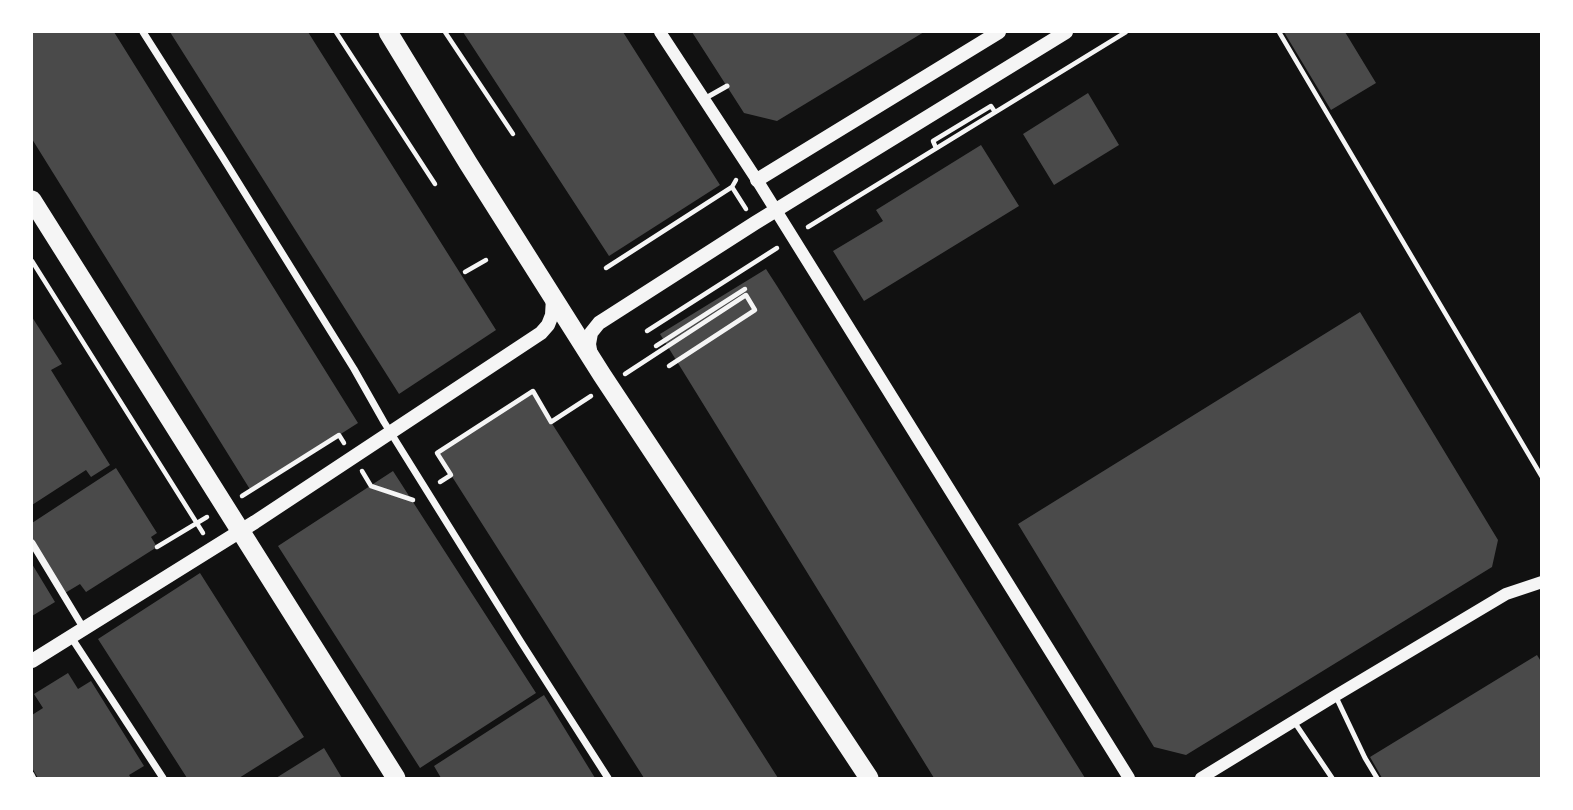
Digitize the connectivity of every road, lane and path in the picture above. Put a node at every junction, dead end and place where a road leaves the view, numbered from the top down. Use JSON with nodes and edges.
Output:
{"nodes":[{"id":1,"x":143,"y":32,"type":"edge"},
{"id":2,"x":336,"y":32,"type":"edge"},
{"id":3,"x":388,"y":32,"type":"edge"},
{"id":4,"x":445,"y":32,"type":"edge"},
{"id":5,"x":660,"y":32,"type":"edge"},
{"id":6,"x":999,"y":32,"type":"edge"},
{"id":7,"x":1066,"y":32,"type":"edge"},
{"id":8,"x":1126,"y":32,"type":"edge"},
{"id":9,"x":1279,"y":32,"type":"edge"},
{"id":10,"x":727,"y":86,"type":"dead end"},
{"id":11,"x":704,"y":99,"type":"junction"},
{"id":12,"x":513,"y":134,"type":"dead end"},
{"id":13,"x":757,"y":180,"type":"junction"},
{"id":14,"x":435,"y":184,"type":"dead end"},
{"id":15,"x":32,"y":200,"type":"edge"},
{"id":16,"x":775,"y":210,"type":"junction"},
{"id":17,"x":801,"y":231,"type":"dead end"},
{"id":18,"x":772,"y":251,"type":"dead end"},
{"id":19,"x":485,"y":260,"type":"dead end"},
{"id":20,"x":32,"y":261,"type":"edge"},
{"id":21,"x":465,"y":272,"type":"dead end"},
{"id":22,"x":745,"y":289,"type":"dead end"},
{"id":23,"x":553,"y":298,"type":"junction"},
{"id":24,"x":647,"y":331,"type":"dead end"},
{"id":25,"x":656,"y":346,"type":"dead end"},
{"id":26,"x":590,"y":356,"type":"junction"},
{"id":27,"x":669,"y":366,"type":"dead end"},
{"id":28,"x":621,"y":376,"type":"dead end"},
{"id":29,"x":598,"y":391,"type":"dead end"},
{"id":30,"x":391,"y":432,"type":"junction"},
{"id":31,"x":346,"y":445,"type":"dead end"},
{"id":32,"x":358,"y":465,"type":"dead end"},
{"id":33,"x":1542,"y":477,"type":"edge"},
{"id":34,"x":432,"y":488,"type":"dead end"},
{"id":35,"x":422,"y":494,"type":"dead end"},
{"id":36,"x":239,"y":498,"type":"dead end"},
{"id":37,"x":215,"y":512,"type":"dead end"},
{"id":38,"x":240,"y":531,"type":"junction"},
{"id":39,"x":32,"y":543,"type":"edge"},
{"id":40,"x":157,"y":547,"type":"dead end"},
{"id":41,"x":212,"y":549,"type":"junction"},
{"id":42,"x":1542,"y":582,"type":"edge"},
{"id":43,"x":77,"y":632,"type":"junction"},
{"id":44,"x":32,"y":661,"type":"edge"},
{"id":45,"x":1335,"y":696,"type":"junction"},
{"id":46,"x":1294,"y":721,"type":"junction"},
{"id":47,"x":163,"y":779,"type":"edge"},
{"id":48,"x":396,"y":779,"type":"edge"},
{"id":49,"x":608,"y":779,"type":"edge"},
{"id":50,"x":869,"y":779,"type":"edge"},
{"id":51,"x":1129,"y":779,"type":"edge"},
{"id":52,"x":1201,"y":779,"type":"edge"},
{"id":53,"x":1332,"y":779,"type":"edge"},
{"id":54,"x":1377,"y":779,"type":"edge"}],
"edges":[{"from":1,"to":30,"type":"street"},
{"from":2,"to":14,"type":"path"},
{"from":3,"to":23,"type":"highway"},
{"from":4,"to":12,"type":"path"},
{"from":5,"to":11,"type":"street"},
{"from":6,"to":13,"type":"main road"},
{"from":7,"to":16,"type":"main road"},
{"from":8,"to":17,"type":"path"},
{"from":9,"to":33,"type":"path"},
{"from":10,"to":11,"type":"lane"},
{"from":11,"to":13,"type":"street"},
{"from":13,"to":16,"type":"street"},
{"from":15,"to":38,"type":"highway"},
{"from":16,"to":26,"type":"main road"},
{"from":16,"to":51,"type":"street"},
{"from":18,"to":24,"type":"path"},
{"from":19,"to":21,"type":"path"},
{"from":20,"to":41,"type":"path"},
{"from":22,"to":25,"type":"path"},
{"from":23,"to":26,"type":"highway"},
{"from":23,"to":30,"type":"main road"},
{"from":26,"to":50,"type":"highway"},
{"from":27,"to":28,"type":"path"},
{"from":29,"to":34,"type":"path"},
{"from":30,"to":38,"type":"main road"},
{"from":30,"to":49,"type":"street"},
{"from":31,"to":36,"type":"path"},
{"from":32,"to":35,"type":"path"},
{"from":37,"to":40,"type":"path"},
{"from":38,"to":41,"type":"main road"},
{"from":38,"to":48,"type":"highway"},
{"from":39,"to":43,"type":"street"},
{"from":41,"to":43,"type":"main road"},
{"from":42,"to":45,"type":"street"},
{"from":43,"to":44,"type":"main road"},
{"from":43,"to":47,"type":"street"},
{"from":45,"to":46,"type":"street"},
{"from":45,"to":54,"type":"lane"},
{"from":46,"to":52,"type":"street"},
{"from":46,"to":53,"type":"lane"}]}
